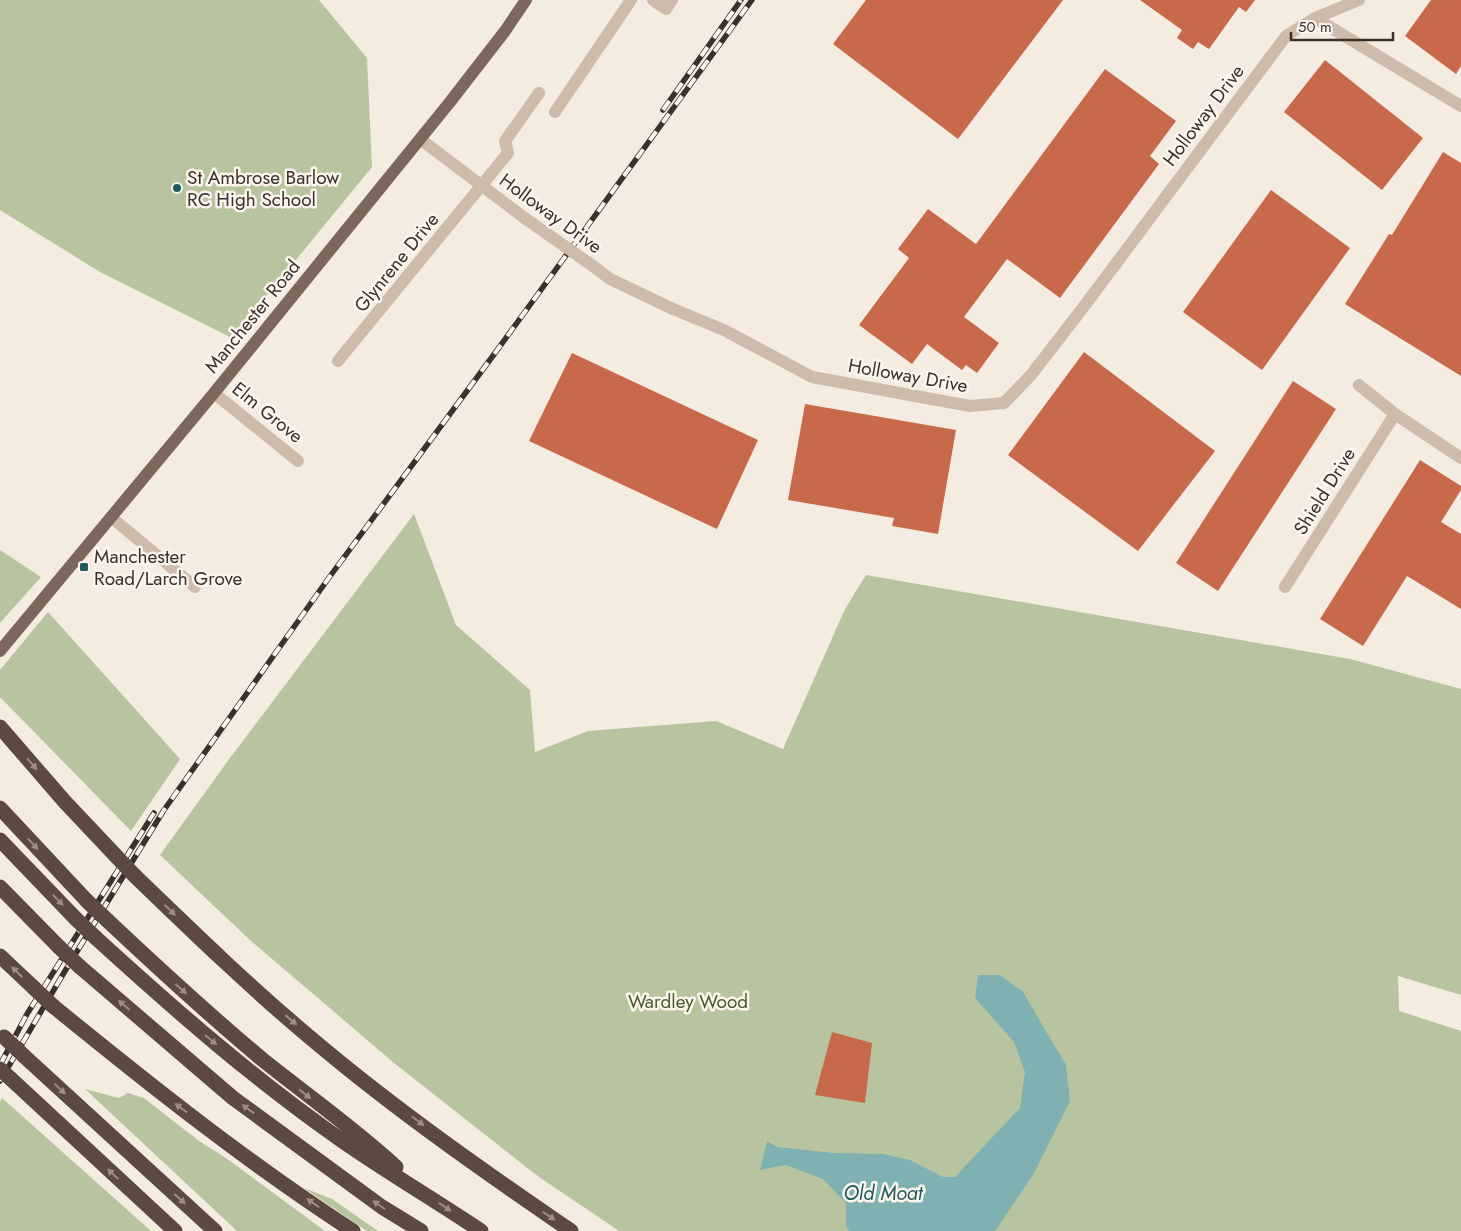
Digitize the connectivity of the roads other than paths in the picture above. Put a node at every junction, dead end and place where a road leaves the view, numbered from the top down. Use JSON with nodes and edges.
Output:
{"nodes":[{"id":1,"x":526,"y":0,"type":"edge"},
{"id":2,"x":632,"y":0,"type":"edge"},
{"id":3,"x":653,"y":0,"type":"edge"},
{"id":4,"x":1359,"y":0,"type":"edge"},
{"id":5,"x":669,"y":4,"type":"edge"},
{"id":6,"x":1315,"y":18,"type":"junction"},
{"id":7,"x":539,"y":93,"type":"dead end"},
{"id":8,"x":1461,"y":106,"type":"edge"},
{"id":9,"x":555,"y":112,"type":"dead end"},
{"id":10,"x":420,"y":139,"type":"junction"},
{"id":11,"x":482,"y":187,"type":"junction"},
{"id":12,"x":338,"y":361,"type":"dead end"},
{"id":13,"x":1359,"y":385,"type":"dead end"},
{"id":14,"x":214,"y":393,"type":"junction"},
{"id":15,"x":1395,"y":414,"type":"junction"},
{"id":16,"x":1461,"y":458,"type":"edge"},
{"id":17,"x":298,"y":461,"type":"dead end"},
{"id":18,"x":111,"y":517,"type":"junction"},
{"id":19,"x":195,"y":587,"type":"dead end"},
{"id":20,"x":1285,"y":587,"type":"dead end"},
{"id":21,"x":0,"y":651,"type":"edge"},
{"id":22,"x":0,"y":727,"type":"edge"},
{"id":23,"x":0,"y":808,"type":"edge"},
{"id":24,"x":0,"y":832,"type":"edge"},
{"id":25,"x":0,"y":840,"type":"edge"},
{"id":26,"x":14,"y":854,"type":"junction"},
{"id":27,"x":0,"y":887,"type":"edge"},
{"id":28,"x":0,"y":956,"type":"edge"},
{"id":29,"x":2,"y":1035,"type":"edge"},
{"id":30,"x":0,"y":1069,"type":"edge"},
{"id":31,"x":423,"y":1192,"type":"junction"},
{"id":32,"x":175,"y":1231,"type":"edge"},
{"id":33,"x":215,"y":1231,"type":"edge"},
{"id":34,"x":353,"y":1231,"type":"edge"},
{"id":35,"x":420,"y":1231,"type":"edge"},
{"id":36,"x":481,"y":1231,"type":"edge"},
{"id":37,"x":571,"y":1231,"type":"edge"}],
"edges":[{"from":1,"to":10,"type":"main road","name":"Manchester Road"},
{"from":2,"to":9,"type":"street"},
{"from":3,"to":5,"type":"street"},
{"from":4,"to":6,"type":"street","name":"Holloway Drive"},
{"from":6,"to":8,"type":"street"},
{"from":6,"to":11,"type":"street","name":"Holloway Drive","bridge":true},
{"from":7,"to":11,"type":"street","name":"Glynrene Drive"},
{"from":10,"to":11,"type":"street","name":"Holloway Drive"},
{"from":10,"to":14,"type":"main road","name":"Manchester Road"},
{"from":11,"to":12,"type":"street","name":"Glynrene Drive"},
{"from":13,"to":15,"type":"street"},
{"from":14,"to":17,"type":"street","name":"Elm Grove"},
{"from":14,"to":18,"type":"main road","name":"Manchester Road"},
{"from":15,"to":16,"type":"street"},
{"from":15,"to":20,"type":"street","name":"Shield Drive"},
{"from":18,"to":19,"type":"street"},
{"from":18,"to":21,"type":"main road","name":"Manchester Road"},
{"from":22,"to":37,"type":"highway","one_way":true,"bridge":true},
{"from":23,"to":31,"type":"highway","one_way":true,"bridge":true},
{"from":24,"to":26,"type":"highway"},
{"from":25,"to":26,"type":"highway"},
{"from":26,"to":31,"type":"highway","one_way":true,"bridge":true},
{"from":35,"to":27,"type":"highway","one_way":true,"bridge":true},
{"from":34,"to":28,"type":"highway","one_way":true,"bridge":true},
{"from":29,"to":33,"type":"highway","one_way":true,"bridge":true},
{"from":32,"to":30,"type":"highway","one_way":true,"bridge":true},
{"from":31,"to":36,"type":"highway","one_way":true}]}
